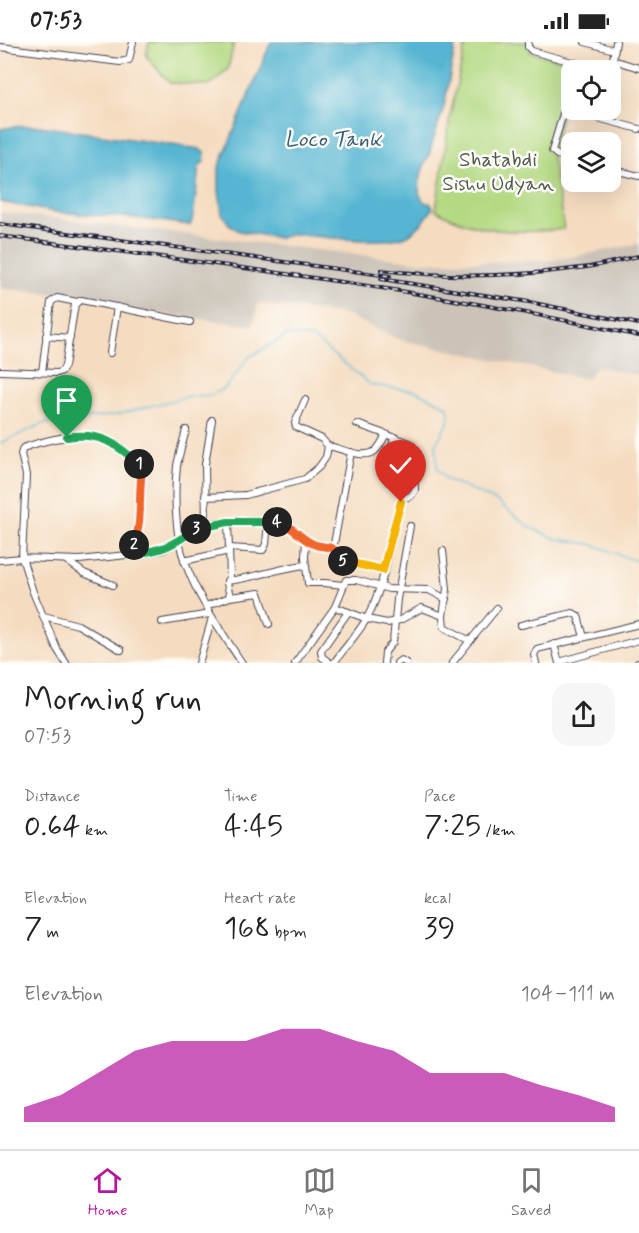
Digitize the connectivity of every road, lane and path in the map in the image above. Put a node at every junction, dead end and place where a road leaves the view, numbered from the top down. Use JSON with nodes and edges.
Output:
{"nodes":[{"id":1,"x":133,"y":42,"type":"edge"},
{"id":2,"x":528,"y":42,"type":"edge"},
{"id":3,"x":585,"y":42,"type":"edge"},
{"id":4,"x":616,"y":42,"type":"edge"},
{"id":5,"x":0,"y":47,"type":"edge"},
{"id":6,"x":614,"y":50,"type":"junction"},
{"id":7,"x":613,"y":60,"type":"edge"},
{"id":8,"x":561,"y":62,"type":"edge"},
{"id":9,"x":621,"y":62,"type":"edge"},
{"id":10,"x":639,"y":68,"type":"edge"},
{"id":11,"x":561,"y":120,"type":"edge"},
{"id":12,"x":608,"y":120,"type":"edge"},
{"id":13,"x":639,"y":129,"type":"edge"},
{"id":14,"x":561,"y":156,"type":"edge"},
{"id":15,"x":621,"y":172,"type":"edge"},
{"id":16,"x":639,"y":176,"type":"edge"},
{"id":17,"x":77,"y":302,"type":"junction"},
{"id":18,"x":117,"y":307,"type":"junction"},
{"id":19,"x":190,"y":322,"type":"dead end"},
{"id":20,"x":46,"y":336,"type":"junction"},
{"id":21,"x":70,"y":338,"type":"junction"},
{"id":22,"x":111,"y":353,"type":"dead end"},
{"id":23,"x":0,"y":371,"type":"edge"},
{"id":24,"x":42,"y":372,"type":"junction"},
{"id":25,"x":305,"y":400,"type":"dead end"},
{"id":26,"x":212,"y":420,"type":"dead end"},
{"id":27,"x":357,"y":424,"type":"dead end"},
{"id":28,"x":186,"y":430,"type":"dead end"},
{"id":29,"x":386,"y":434,"type":"junction"},
{"id":30,"x":394,"y":437,"type":"junction"},
{"id":31,"x":328,"y":446,"type":"junction"},
{"id":32,"x":351,"y":452,"type":"junction"},
{"id":33,"x":415,"y":481,"type":"junction"},
{"id":34,"x":205,"y":497,"type":"junction"},
{"id":35,"x":268,"y":521,"type":"junction"},
{"id":36,"x":228,"y":522,"type":"junction"},
{"id":37,"x":206,"y":525,"type":"junction"},
{"id":38,"x":410,"y":526,"type":"dead end"},
{"id":39,"x":306,"y":540,"type":"junction"},
{"id":40,"x":180,"y":541,"type":"junction"},
{"id":41,"x":333,"y":549,"type":"junction"},
{"id":42,"x":229,"y":550,"type":"junction"},
{"id":43,"x":443,"y":551,"type":"dead end"},
{"id":44,"x":131,"y":554,"type":"junction"},
{"id":45,"x":22,"y":558,"type":"junction"},
{"id":46,"x":0,"y":560,"type":"edge"},
{"id":47,"x":67,"y":561,"type":"junction"},
{"id":48,"x":184,"y":561,"type":"junction"},
{"id":49,"x":305,"y":565,"type":"junction"},
{"id":50,"x":383,"y":570,"type":"junction"},
{"id":51,"x":227,"y":581,"type":"junction"},
{"id":52,"x":112,"y":585,"type":"dead end"},
{"id":53,"x":343,"y":585,"type":"junction"},
{"id":54,"x":379,"y":587,"type":"junction"},
{"id":55,"x":398,"y":590,"type":"junction"},
{"id":56,"x":231,"y":597,"type":"junction"},
{"id":57,"x":446,"y":599,"type":"junction"},
{"id":58,"x":206,"y":606,"type":"junction"},
{"id":59,"x":335,"y":607,"type":"junction"},
{"id":60,"x":497,"y":608,"type":"dead end"},
{"id":61,"x":348,"y":612,"type":"junction"},
{"id":62,"x":44,"y":616,"type":"junction"},
{"id":63,"x":211,"y":616,"type":"junction"},
{"id":64,"x":443,"y":616,"type":"junction"},
{"id":65,"x":366,"y":619,"type":"junction"},
{"id":66,"x":162,"y":622,"type":"dead end"},
{"id":67,"x":396,"y":622,"type":"junction"},
{"id":68,"x":638,"y":623,"type":"edge"},
{"id":69,"x":269,"y":624,"type":"dead end"},
{"id":70,"x":521,"y":625,"type":"dead end"},
{"id":71,"x":584,"y":637,"type":"junction"},
{"id":72,"x":639,"y":640,"type":"edge"},
{"id":73,"x":470,"y":641,"type":"junction"},
{"id":74,"x":554,"y":644,"type":"junction"},
{"id":75,"x":121,"y":650,"type":"dead end"},
{"id":76,"x":583,"y":655,"type":"junction"},
{"id":77,"x":62,"y":662,"type":"edge"},
{"id":78,"x":334,"y":662,"type":"edge"},
{"id":79,"x":559,"y":662,"type":"edge"},
{"id":80,"x":199,"y":663,"type":"edge"},
{"id":81,"x":242,"y":663,"type":"edge"},
{"id":82,"x":295,"y":663,"type":"edge"},
{"id":83,"x":344,"y":663,"type":"edge"},
{"id":84,"x":384,"y":663,"type":"edge"},
{"id":85,"x":397,"y":663,"type":"edge"},
{"id":86,"x":406,"y":663,"type":"edge"},
{"id":87,"x":452,"y":663,"type":"edge"},
{"id":88,"x":536,"y":663,"type":"edge"},
{"id":89,"x":585,"y":663,"type":"edge"}],
"edges":[{"from":1,"to":5,"type":"street"},
{"from":2,"to":8,"type":"street"},
{"from":3,"to":6,"type":"street"},
{"from":4,"to":6,"type":"street"},
{"from":6,"to":7,"type":"street"},
{"from":9,"to":10,"type":"street"},
{"from":11,"to":14,"type":"street"},
{"from":12,"to":13,"type":"street"},
{"from":15,"to":16,"type":"street"},
{"from":17,"to":18,"type":"street"},
{"from":17,"to":20,"type":"street"},
{"from":17,"to":21,"type":"street"},
{"from":18,"to":19,"type":"street"},
{"from":18,"to":22,"type":"street"},
{"from":20,"to":21,"type":"street"},
{"from":20,"to":24,"type":"street"},
{"from":21,"to":24,"type":"street"},
{"from":23,"to":24,"type":"street"},
{"from":25,"to":31,"type":"street"},
{"from":26,"to":34,"type":"street"},
{"from":27,"to":29,"type":"street"},
{"from":28,"to":40,"type":"street"},
{"from":29,"to":30,"type":"street"},
{"from":29,"to":32,"type":"street"},
{"from":30,"to":33,"type":"street"},
{"from":30,"to":33,"type":"street"},
{"from":31,"to":32,"type":"street"},
{"from":31,"to":34,"type":"street"},
{"from":32,"to":41,"type":"street"},
{"from":33,"to":50,"type":"street"},
{"from":34,"to":37,"type":"street"},
{"from":35,"to":36,"type":"street"},
{"from":35,"to":39,"type":"street"},
{"from":35,"to":42,"type":"street"},
{"from":36,"to":37,"type":"street"},
{"from":36,"to":42,"type":"street"},
{"from":37,"to":40,"type":"street"},
{"from":38,"to":55,"type":"street"},
{"from":39,"to":41,"type":"street"},
{"from":39,"to":49,"type":"street"},
{"from":40,"to":44,"type":"street"},
{"from":40,"to":48,"type":"street"},
{"from":41,"to":50,"type":"street"},
{"from":42,"to":48,"type":"street"},
{"from":42,"to":51,"type":"street"},
{"from":43,"to":57,"type":"street"},
{"from":44,"to":45,"type":"street"},
{"from":44,"to":47,"type":"street"},
{"from":45,"to":46,"type":"street"},
{"from":45,"to":47,"type":"street"},
{"from":45,"to":62,"type":"street"},
{"from":47,"to":52,"type":"street"},
{"from":48,"to":58,"type":"street"},
{"from":49,"to":51,"type":"street"},
{"from":49,"to":53,"type":"street"},
{"from":50,"to":54,"type":"street"},
{"from":51,"to":56,"type":"street"},
{"from":53,"to":54,"type":"street"},
{"from":53,"to":59,"type":"street"},
{"from":54,"to":55,"type":"street"},
{"from":54,"to":65,"type":"street"},
{"from":55,"to":57,"type":"street"},
{"from":55,"to":67,"type":"street"},
{"from":56,"to":58,"type":"street"},
{"from":56,"to":69,"type":"street"},
{"from":57,"to":64,"type":"street"},
{"from":58,"to":63,"type":"street"},
{"from":59,"to":61,"type":"street"},
{"from":59,"to":82,"type":"street"},
{"from":60,"to":73,"type":"street"},
{"from":61,"to":65,"type":"street"},
{"from":61,"to":78,"type":"street"},
{"from":62,"to":75,"type":"street"},
{"from":62,"to":77,"type":"street"},
{"from":63,"to":66,"type":"street"},
{"from":63,"to":80,"type":"street"},
{"from":63,"to":81,"type":"street"},
{"from":64,"to":67,"type":"street"},
{"from":64,"to":73,"type":"street"},
{"from":65,"to":67,"type":"street"},
{"from":65,"to":78,"type":"street"},
{"from":67,"to":84,"type":"street"},
{"from":68,"to":71,"type":"street"},
{"from":70,"to":71,"type":"street"},
{"from":71,"to":74,"type":"street"},
{"from":72,"to":76,"type":"street"},
{"from":73,"to":87,"type":"street"},
{"from":74,"to":79,"type":"street"},
{"from":74,"to":88,"type":"street"},
{"from":76,"to":79,"type":"street"},
{"from":76,"to":89,"type":"street"},
{"from":78,"to":83,"type":"street"},
{"from":85,"to":86,"type":"street"}]}
